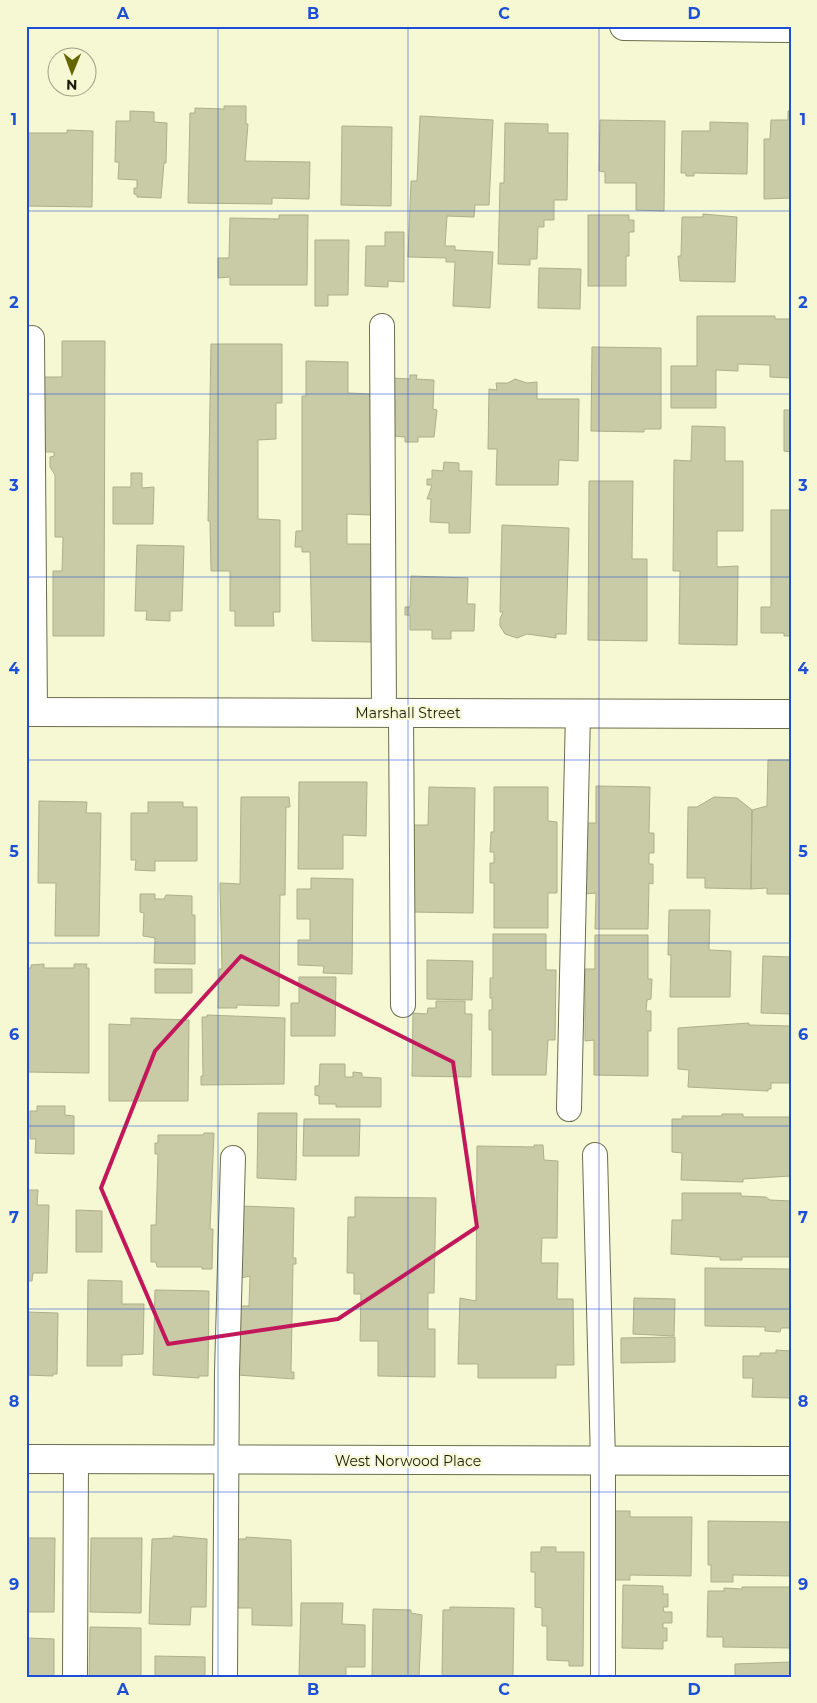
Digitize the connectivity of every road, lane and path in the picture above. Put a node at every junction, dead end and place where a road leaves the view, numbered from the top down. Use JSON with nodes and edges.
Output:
{"nodes":[{"id":1,"x":624,"y":26,"type":"edge"},
{"id":2,"x":791,"y":28,"type":"edge"},
{"id":3,"x":382,"y":326,"type":"dead end"},
{"id":4,"x":32,"y":338,"type":"dead end"},
{"id":5,"x":31,"y":712,"type":"edge"},
{"id":6,"x":392,"y":713,"type":"junction"},
{"id":7,"x":578,"y":713,"type":"junction"},
{"id":8,"x":791,"y":714,"type":"edge"},
{"id":9,"x":403,"y":1005,"type":"dead end"},
{"id":10,"x":569,"y":1109,"type":"dead end"},
{"id":11,"x":595,"y":1155,"type":"dead end"},
{"id":12,"x":233,"y":1158,"type":"dead end"},
{"id":13,"x":26,"y":1459,"type":"edge"},
{"id":14,"x":76,"y":1460,"type":"junction"},
{"id":15,"x":227,"y":1461,"type":"junction"},
{"id":16,"x":603,"y":1461,"type":"junction"},
{"id":17,"x":791,"y":1461,"type":"edge"},
{"id":18,"x":75,"y":1677,"type":"edge"},
{"id":19,"x":224,"y":1677,"type":"edge"},
{"id":20,"x":603,"y":1677,"type":"edge"}],
"edges":[{"from":1,"to":2,"type":"street"},
{"from":3,"to":6,"type":"lane"},
{"from":4,"to":5,"type":"lane"},
{"from":5,"to":6,"type":"street","name":"Marshall Street"},
{"from":6,"to":7,"type":"street","name":"Marshall Street"},
{"from":6,"to":9,"type":"lane"},
{"from":7,"to":8,"type":"street","name":"Marshall Street"},
{"from":7,"to":10,"type":"lane"},
{"from":11,"to":16,"type":"lane"},
{"from":12,"to":15,"type":"lane"},
{"from":13,"to":14,"type":"street","name":"West Norwood Place"},
{"from":14,"to":15,"type":"street","name":"West Norwood Place"},
{"from":14,"to":18,"type":"lane"},
{"from":15,"to":16,"type":"street","name":"West Norwood Place"},
{"from":15,"to":19,"type":"lane"},
{"from":16,"to":17,"type":"street","name":"West Norwood Place"},
{"from":16,"to":20,"type":"lane"}]}
